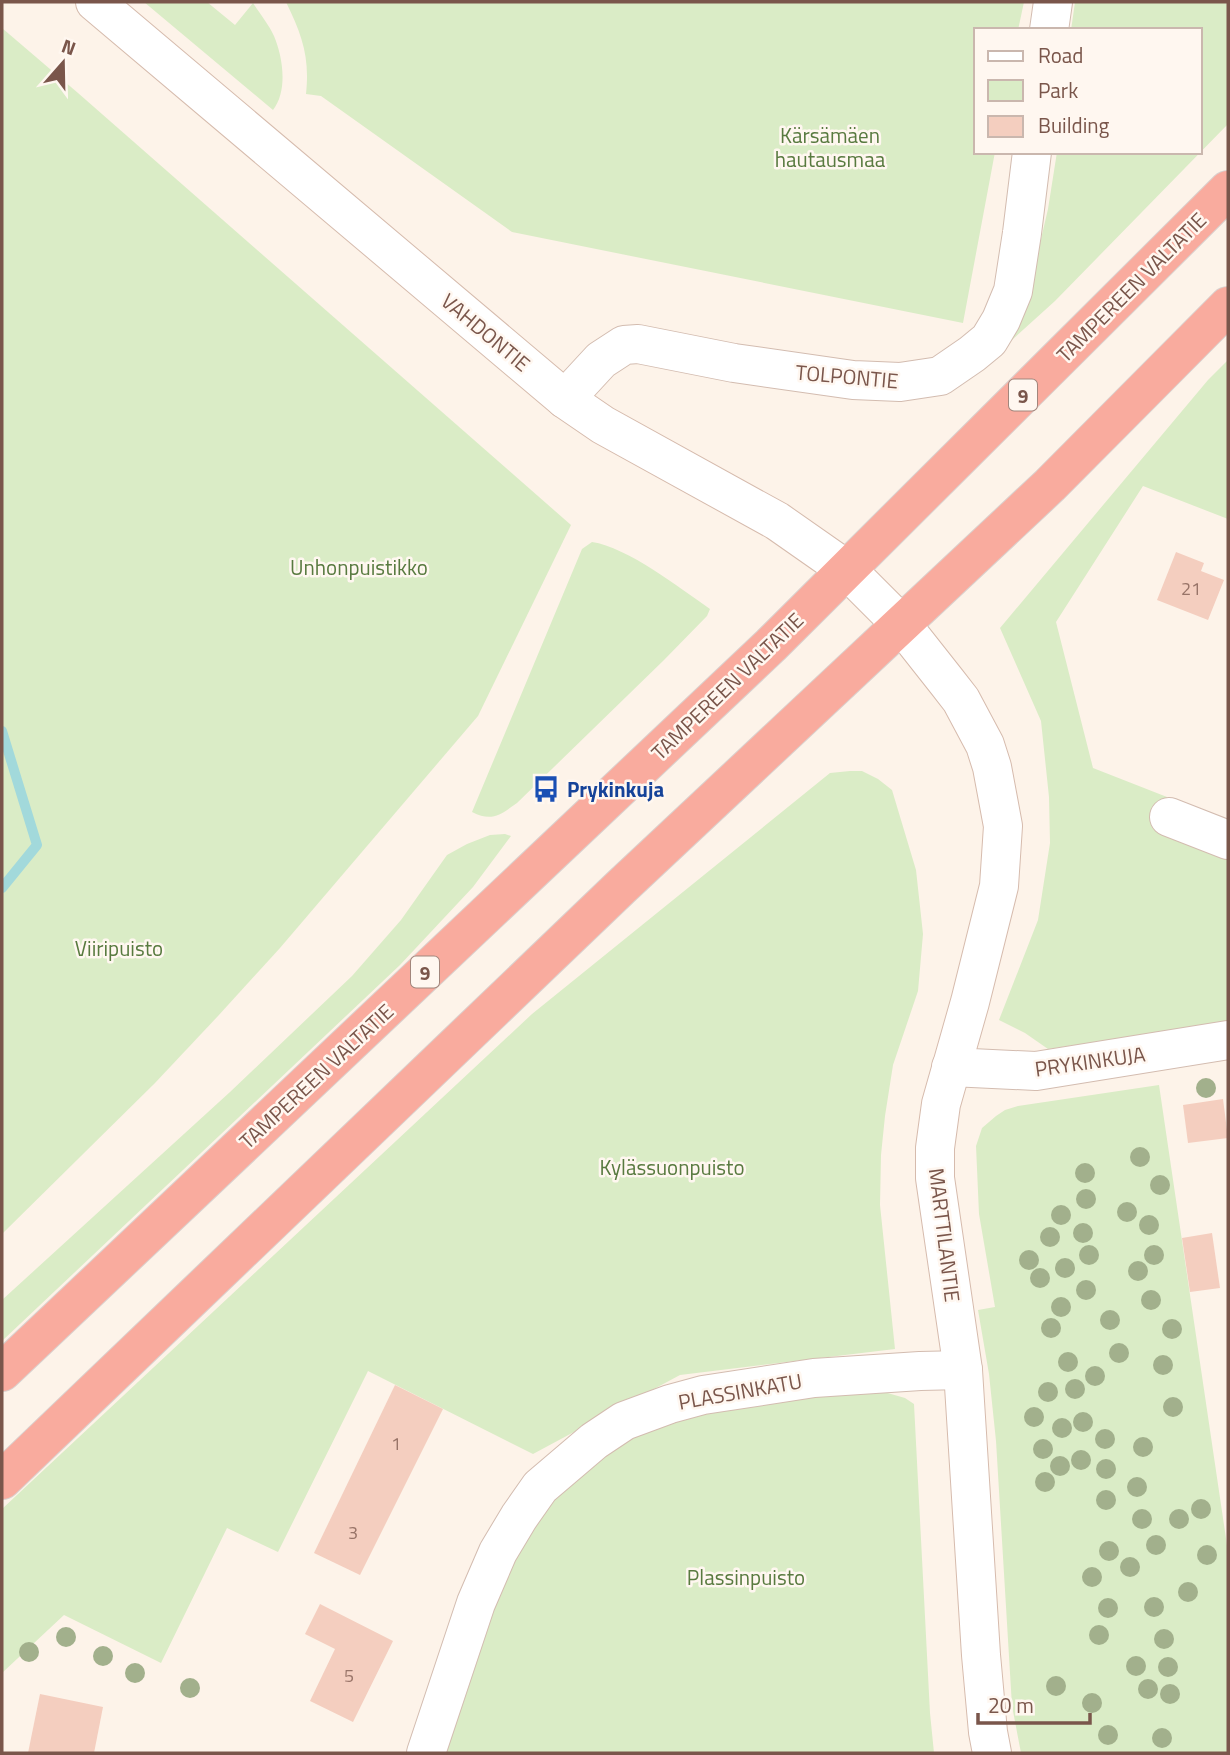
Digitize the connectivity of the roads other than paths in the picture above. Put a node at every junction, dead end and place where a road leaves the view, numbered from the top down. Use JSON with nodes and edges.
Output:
{"nodes":[{"id":1,"x":95,"y":2,"type":"edge"},
{"id":2,"x":1053,"y":2,"type":"edge"},
{"id":3,"x":1049,"y":28,"type":"edge"},
{"id":4,"x":1032,"y":154,"type":"edge"},
{"id":5,"x":1228,"y":190,"type":"edge"},
{"id":6,"x":1228,"y":306,"type":"edge"},
{"id":7,"x":565,"y":399,"type":"junction"},
{"id":8,"x":847,"y":570,"type":"junction"},
{"id":9,"x":902,"y":625,"type":"junction"},
{"id":10,"x":1169,"y":817,"type":"dead end"},
{"id":11,"x":1228,"y":840,"type":"edge"},
{"id":12,"x":1228,"y":1040,"type":"edge"},
{"id":13,"x":951,"y":1067,"type":"junction"},
{"id":14,"x":963,"y":1370,"type":"junction"},
{"id":15,"x":2,"y":1373,"type":"edge"},
{"id":16,"x":2,"y":1480,"type":"edge"},
{"id":17,"x":426,"y":1753,"type":"edge"},
{"id":18,"x":992,"y":1753,"type":"edge"}],
"edges":[{"from":1,"to":7,"type":"street","name":"VAHDONTIE"},
{"from":2,"to":3,"type":"street"},
{"from":4,"to":7,"type":"street","name":"TOLPONTIE"},
{"from":5,"to":8,"type":"highway","name":"TAMPEREEN VALTATIE","number":"9"},
{"from":6,"to":9,"type":"highway"},
{"from":7,"to":8,"type":"street","name":"VAHDONTIE"},
{"from":8,"to":9,"type":"street","name":"VAHDONTIE"},
{"from":8,"to":15,"type":"highway","name":"TAMPEREEN VALTATIE","number":"9"},
{"from":9,"to":13,"type":"street","name":"MARTTILANTIE"},
{"from":9,"to":16,"type":"highway"},
{"from":10,"to":11,"type":"street"},
{"from":12,"to":13,"type":"street","name":"PRYKINKUJA"},
{"from":13,"to":14,"type":"street","name":"MARTTILANTIE"},
{"from":14,"to":17,"type":"street","name":"PLASSINKATU"},
{"from":14,"to":18,"type":"street","name":"MARTTILANTIE"}]}
